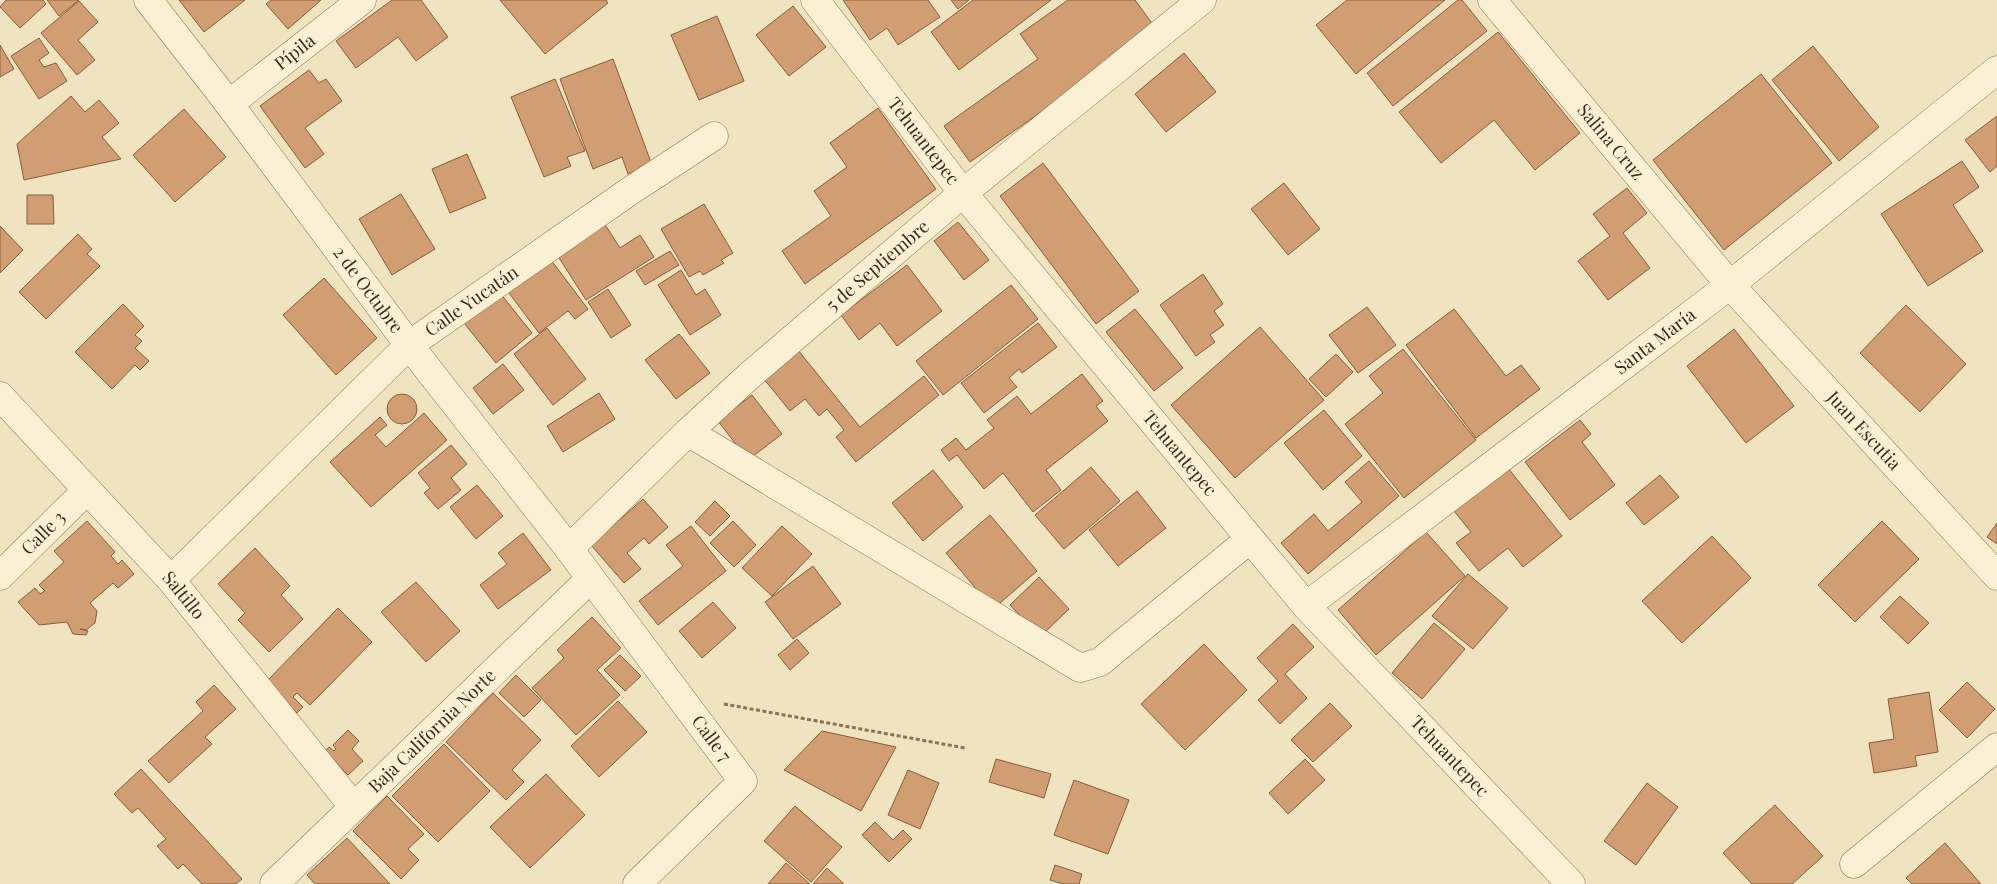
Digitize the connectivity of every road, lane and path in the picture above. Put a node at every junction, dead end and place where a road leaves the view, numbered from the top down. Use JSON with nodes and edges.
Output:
{"nodes":[{"id":1,"x":148,"y":0,"type":"edge"},
{"id":2,"x":362,"y":0,"type":"edge"},
{"id":3,"x":815,"y":0,"type":"edge"},
{"id":4,"x":1202,"y":0,"type":"edge"},
{"id":5,"x":1492,"y":0,"type":"edge"},
{"id":6,"x":1997,"y":70,"type":"edge"},
{"id":7,"x":229,"y":104,"type":"junction"},
{"id":8,"x":714,"y":136,"type":"dead end"},
{"id":9,"x":963,"y":193,"type":"junction"},
{"id":10,"x":1730,"y":285,"type":"junction"},
{"id":11,"x":409,"y":345,"type":"junction"},
{"id":12,"x":0,"y":396,"type":"edge"},
{"id":13,"x":688,"y":432,"type":"junction"},
{"id":14,"x":87,"y":490,"type":"junction"},
{"id":15,"x":1250,"y":539,"type":"junction"},
{"id":16,"x":569,"y":549,"type":"junction"},
{"id":17,"x":0,"y":576,"type":"edge"},
{"id":18,"x":1997,"y":576,"type":"edge"},
{"id":19,"x":590,"y":579,"type":"junction"},
{"id":20,"x":171,"y":580,"type":"junction"},
{"id":21,"x":1306,"y":606,"type":"junction"},
{"id":22,"x":680,"y":696,"type":"junction"},
{"id":23,"x":1997,"y":747,"type":"edge"},
{"id":24,"x":965,"y":748,"type":"dead end"},
{"id":25,"x":353,"y":806,"type":"junction"},
{"id":26,"x":1854,"y":864,"type":"dead end"},
{"id":27,"x":274,"y":884,"type":"edge"},
{"id":28,"x":637,"y":884,"type":"edge"},
{"id":29,"x":1571,"y":884,"type":"edge"}],
"edges":[{"from":1,"to":7,"type":"street","name":"2 de Octubre"},
{"from":2,"to":7,"type":"street","name":"Pípila"},
{"from":3,"to":9,"type":"street","name":"Tehuantepec"},
{"from":4,"to":9,"type":"street","name":"5 de Septiembre"},
{"from":5,"to":10,"type":"street","name":"Salina Cruz"},
{"from":6,"to":10,"type":"street","name":"Santa María"},
{"from":7,"to":11,"type":"street","name":"2 de Octubre"},
{"from":8,"to":11,"type":"street","name":"Calle Yucatán"},
{"from":9,"to":13,"type":"street","name":"5 de Septiembre"},
{"from":9,"to":15,"type":"street","name":"Tehuantepec"},
{"from":10,"to":18,"type":"street","name":"Juan Escutia"},
{"from":10,"to":21,"type":"street","name":"Santa María"},
{"from":11,"to":16,"type":"street","name":"2 de Octubre"},
{"from":11,"to":20,"type":"street","name":"Calle Yucatán"},
{"from":12,"to":14,"type":"street","name":"Saltillo"},
{"from":13,"to":15,"type":"street"},
{"from":13,"to":16,"type":"street","name":"5 de Septiembre"},
{"from":14,"to":17,"type":"street","name":"Calle 3"},
{"from":14,"to":20,"type":"street","name":"Saltillo"},
{"from":15,"to":21,"type":"street","name":"Tehuantepec"},
{"from":16,"to":19,"type":"street","name":"2 de Octubre"},
{"from":19,"to":22,"type":"street","name":"Calle 7"},
{"from":19,"to":25,"type":"street","name":"Baja California Norte"},
{"from":20,"to":25,"type":"street","name":"Saltillo"},
{"from":21,"to":29,"type":"street","name":"Tehuantepec"},
{"from":22,"to":24,"type":"path"},
{"from":22,"to":28,"type":"street","name":"Calle 7"},
{"from":23,"to":26,"type":"street"},
{"from":25,"to":27,"type":"street","name":"Baja California Norte"}]}
